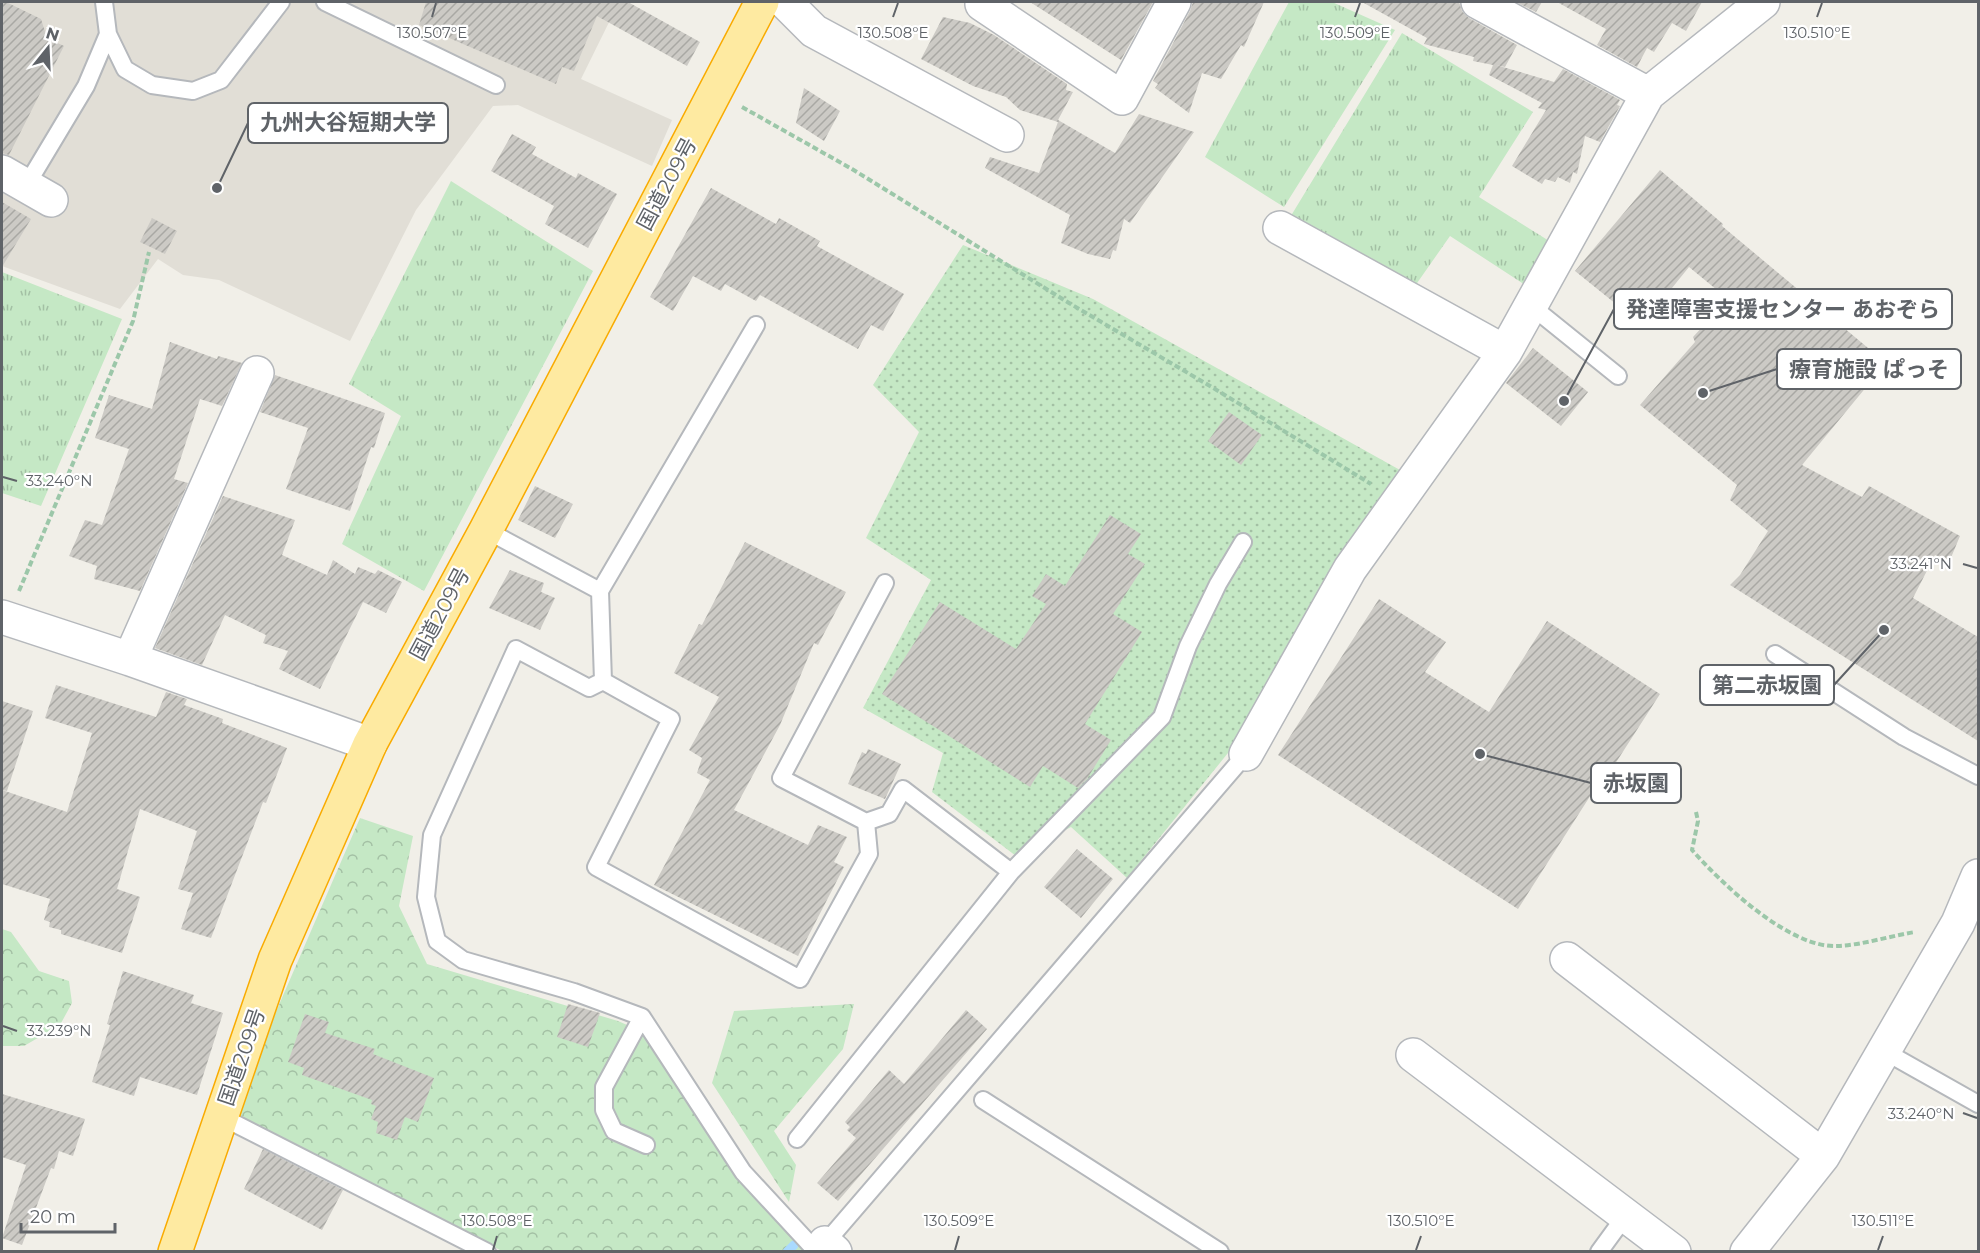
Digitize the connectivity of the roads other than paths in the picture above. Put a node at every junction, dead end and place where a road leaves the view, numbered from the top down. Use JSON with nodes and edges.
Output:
{"nodes":[{"id":1,"x":104,"y":2,"type":"edge"},
{"id":2,"x":281,"y":2,"type":"edge"},
{"id":3,"x":325,"y":2,"type":"edge"},
{"id":4,"x":762,"y":2,"type":"edge"},
{"id":5,"x":785,"y":2,"type":"edge"},
{"id":6,"x":983,"y":2,"type":"edge"},
{"id":7,"x":1174,"y":2,"type":"edge"},
{"id":8,"x":1478,"y":2,"type":"edge"},
{"id":9,"x":1763,"y":2,"type":"edge"},
{"id":10,"x":108,"y":34,"type":"junction"},
{"id":11,"x":496,"y":85,"type":"dead end"},
{"id":12,"x":1648,"y":94,"type":"junction"},
{"id":13,"x":1007,"y":135,"type":"dead end"},
{"id":14,"x":26,"y":186,"type":"edge"},
{"id":15,"x":1280,"y":228,"type":"dead end"},
{"id":16,"x":1530,"y":305,"type":"junction"},
{"id":17,"x":756,"y":325,"type":"dead end"},
{"id":18,"x":1505,"y":352,"type":"junction"},
{"id":19,"x":256,"y":373,"type":"dead end"},
{"id":20,"x":1618,"y":376,"type":"dead end"},
{"id":21,"x":486,"y":530,"type":"junction"},
{"id":22,"x":1243,"y":542,"type":"dead end"},
{"id":23,"x":885,"y":583,"type":"dead end"},
{"id":24,"x":600,"y":591,"type":"junction"},
{"id":25,"x":4,"y":618,"type":"edge"},
{"id":26,"x":1775,"y":654,"type":"dead end"},
{"id":27,"x":130,"y":659,"type":"junction"},
{"id":28,"x":603,"y":681,"type":"junction"},
{"id":29,"x":370,"y":744,"type":"junction"},
{"id":30,"x":1246,"y":754,"type":"joint"},
{"id":31,"x":1978,"y":776,"type":"edge"},
{"id":32,"x":866,"y":822,"type":"junction"},
{"id":33,"x":1011,"y":872,"type":"junction"},
{"id":34,"x":1978,"y":876,"type":"edge"},
{"id":35,"x":1567,"y":959,"type":"dead end"},
{"id":36,"x":642,"y":1017,"type":"junction"},
{"id":37,"x":1884,"y":1051,"type":"junction"},
{"id":38,"x":1413,"y":1055,"type":"dead end"},
{"id":39,"x":983,"y":1100,"type":"dead end"},
{"id":40,"x":1978,"y":1104,"type":"edge"},
{"id":41,"x":222,"y":1117,"type":"junction"},
{"id":42,"x":797,"y":1139,"type":"dead end"},
{"id":43,"x":646,"y":1145,"type":"dead end"},
{"id":44,"x":1823,"y":1156,"type":"junction"},
{"id":45,"x":1626,"y":1215,"type":"junction"},
{"id":46,"x":824,"y":1249,"type":"edge"},
{"id":47,"x":175,"y":1251,"type":"edge"},
{"id":48,"x":487,"y":1251,"type":"edge"},
{"id":49,"x":1221,"y":1251,"type":"edge"},
{"id":50,"x":1599,"y":1251,"type":"edge"},
{"id":51,"x":1674,"y":1251,"type":"edge"},
{"id":52,"x":1747,"y":1251,"type":"edge"}],
"edges":[{"from":1,"to":10,"type":"lane"},
{"from":2,"to":10,"type":"lane"},
{"from":3,"to":11,"type":"lane"},
{"from":4,"to":21,"type":"highway","name":"国道209号"},
{"from":5,"to":13,"type":"street"},
{"from":6,"to":7,"type":"street"},
{"from":8,"to":12,"type":"street"},
{"from":9,"to":12,"type":"street"},
{"from":10,"to":14,"type":"lane"},
{"from":12,"to":16,"type":"street"},
{"from":15,"to":18,"type":"street"},
{"from":16,"to":18,"type":"street"},
{"from":16,"to":20,"type":"lane"},
{"from":17,"to":24,"type":"lane"},
{"from":18,"to":30,"type":"street"},
{"from":19,"to":27,"type":"street"},
{"from":21,"to":24,"type":"lane"},
{"from":21,"to":29,"type":"highway","name":"国道209号"},
{"from":22,"to":33,"type":"lane"},
{"from":23,"to":32,"type":"lane"},
{"from":24,"to":28,"type":"lane"},
{"from":25,"to":27,"type":"street"},
{"from":26,"to":31,"type":"lane"},
{"from":27,"to":29,"type":"street"},
{"from":28,"to":32,"type":"lane"},
{"from":28,"to":36,"type":"lane"},
{"from":29,"to":41,"type":"highway","name":"国道209号"},
{"from":30,"to":46,"type":"lane"},
{"from":32,"to":33,"type":"lane"},
{"from":33,"to":42,"type":"lane"},
{"from":34,"to":37,"type":"street"},
{"from":35,"to":44,"type":"street"},
{"from":36,"to":43,"type":"lane"},
{"from":36,"to":46,"type":"lane"},
{"from":37,"to":40,"type":"lane"},
{"from":37,"to":44,"type":"street"},
{"from":38,"to":45,"type":"street"},
{"from":39,"to":49,"type":"lane"},
{"from":41,"to":47,"type":"highway","name":"国道209号"},
{"from":41,"to":48,"type":"lane"},
{"from":44,"to":52,"type":"street"},
{"from":45,"to":50,"type":"lane"},
{"from":45,"to":51,"type":"street"}]}
